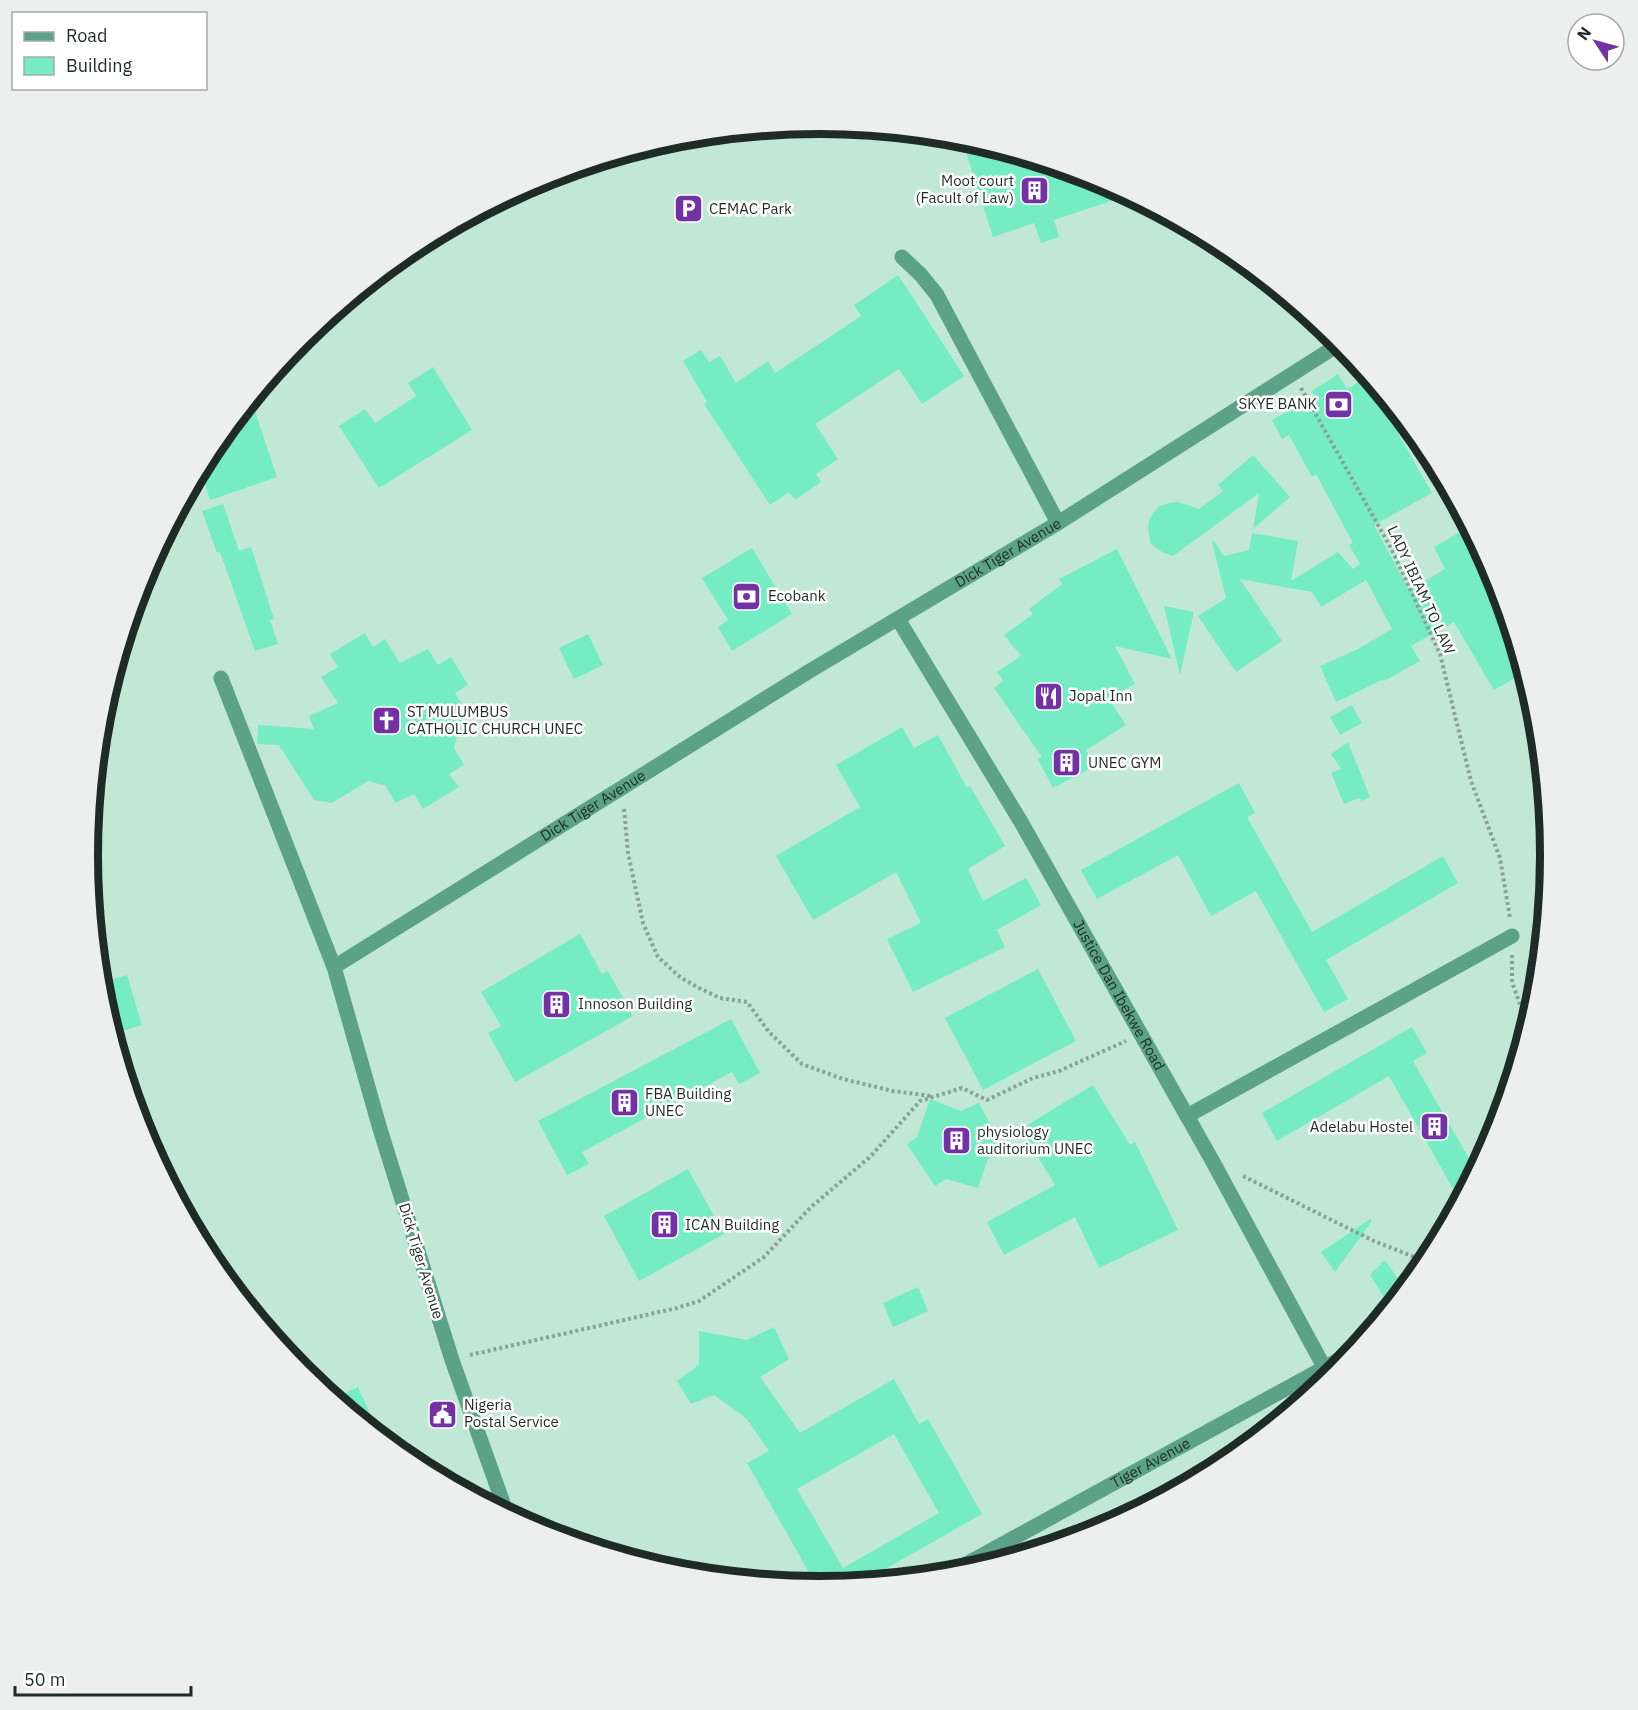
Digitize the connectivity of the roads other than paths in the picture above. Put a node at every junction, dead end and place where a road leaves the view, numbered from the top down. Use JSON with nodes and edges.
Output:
{"nodes":[{"id":1,"x":902,"y":257,"type":"dead end"},
{"id":2,"x":1332,"y":348,"type":"edge"},
{"id":3,"x":1058,"y":523,"type":"junction"},
{"id":4,"x":898,"y":619,"type":"junction"},
{"id":5,"x":221,"y":678,"type":"dead end"},
{"id":6,"x":1512,"y":936,"type":"road end"},
{"id":7,"x":334,"y":967,"type":"junction"},
{"id":8,"x":1187,"y":1116,"type":"junction"},
{"id":9,"x":1325,"y":1369,"type":"edge"},
{"id":10,"x":1312,"y":1381,"type":"edge"},
{"id":11,"x":503,"y":1504,"type":"edge"},
{"id":12,"x":976,"y":1559,"type":"edge"}],
"edges":[{"from":1,"to":3,"type":"lane"},
{"from":2,"to":3,"type":"lane","name":"Dick Tiger Avenue"},
{"from":3,"to":4,"type":"lane","name":"Dick Tiger Avenue"},
{"from":4,"to":7,"type":"lane","name":"Dick Tiger Avenue"},
{"from":4,"to":8,"type":"lane","name":"Justice Dan Ibekwe Road"},
{"from":5,"to":7,"type":"lane"},
{"from":6,"to":8,"type":"lane"},
{"from":7,"to":11,"type":"lane","name":"Dick Tiger Avenue"},
{"from":8,"to":9,"type":"lane","name":"Justice Dan Ibekwe Road"},
{"from":10,"to":12,"type":"lane","name":"Tiger Avenue"}]}
